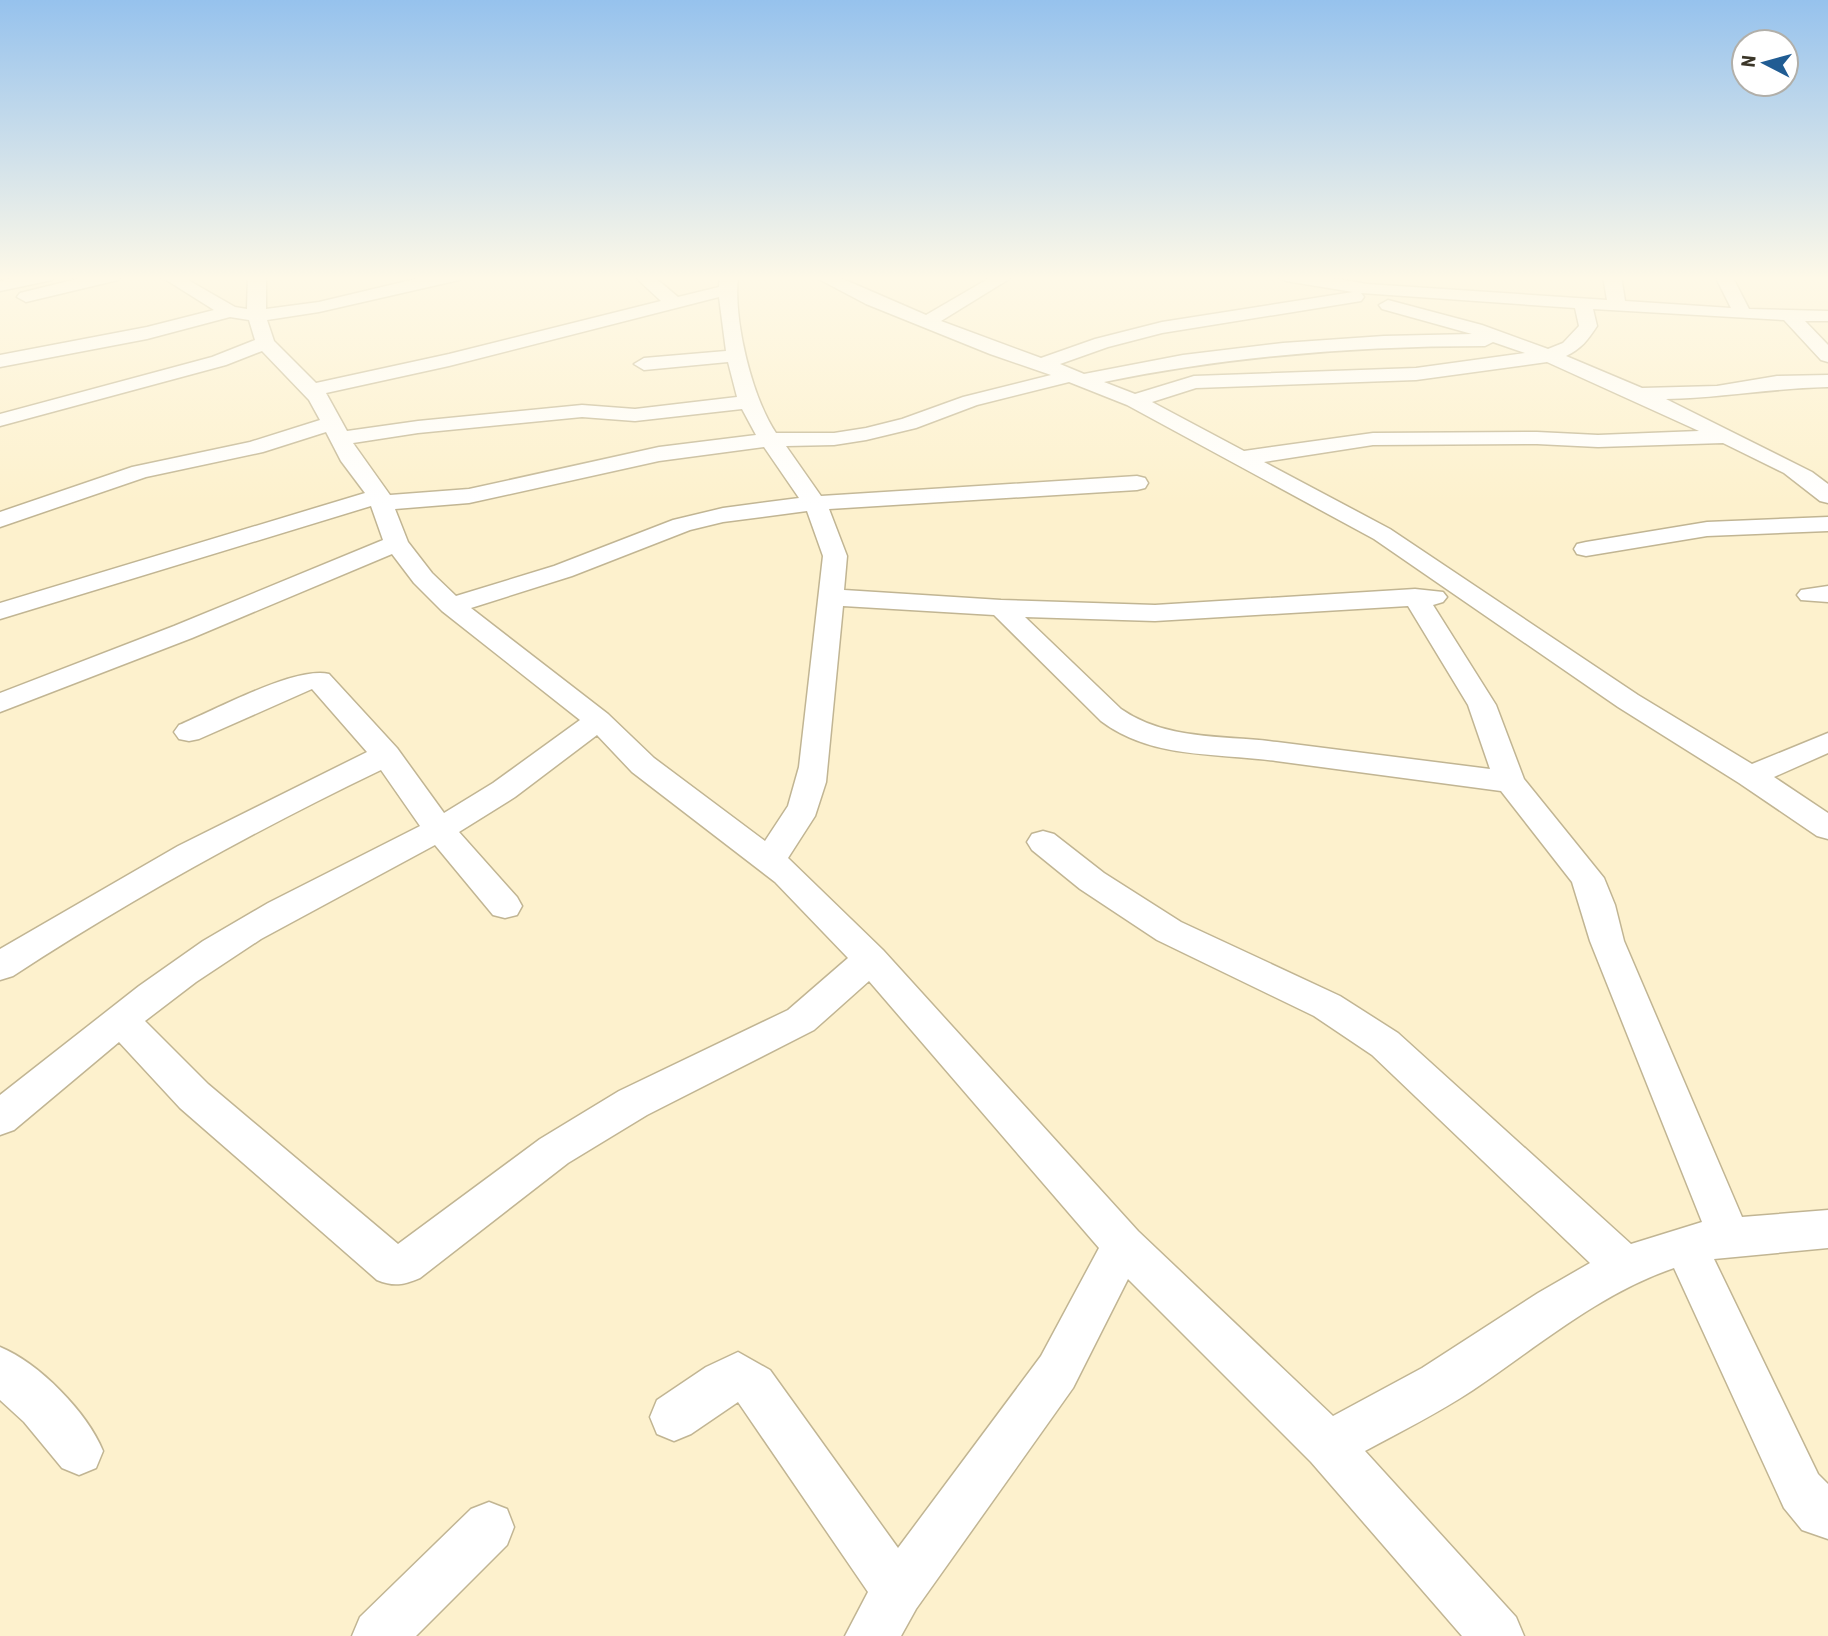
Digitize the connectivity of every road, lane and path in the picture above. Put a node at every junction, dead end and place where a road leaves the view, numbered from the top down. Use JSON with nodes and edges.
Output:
{"nodes":[{"id":1,"x":46,"y":352,"type":"edge"},
{"id":2,"x":226,"y":352,"type":"edge"},
{"id":3,"x":273,"y":352,"type":"edge"},
{"id":4,"x":479,"y":352,"type":"edge"},
{"id":5,"x":736,"y":352,"type":"edge"},
{"id":6,"x":1005,"y":352,"type":"edge"},
{"id":7,"x":1070,"y":352,"type":"edge"},
{"id":8,"x":1250,"y":352,"type":"edge"},
{"id":9,"x":1539,"y":352,"type":"edge"},
{"id":10,"x":1557,"y":352,"type":"edge"},
{"id":11,"x":736,"y":356,"type":"junction"},
{"id":12,"x":1548,"y":356,"type":"junction"},
{"id":13,"x":0,"y":361,"type":"edge"},
{"id":14,"x":644,"y":364,"type":"dead end"},
{"id":15,"x":1042,"y":364,"type":"junction"},
{"id":16,"x":1078,"y":378,"type":"junction"},
{"id":17,"x":1828,"y":381,"type":"edge"},
{"id":18,"x":312,"y":390,"type":"junction"},
{"id":19,"x":1642,"y":394,"type":"junction"},
{"id":20,"x":1134,"y":401,"type":"junction"},
{"id":21,"x":749,"y":402,"type":"junction"},
{"id":22,"x":0,"y":420,"type":"edge"},
{"id":23,"x":336,"y":431,"type":"junction"},
{"id":24,"x":1727,"y":437,"type":"junction"},
{"id":25,"x":771,"y":440,"type":"junction"},
{"id":26,"x":1243,"y":458,"type":"junction"},
{"id":27,"x":1137,"y":483,"type":"dead end"},
{"id":28,"x":1828,"y":496,"type":"edge"},
{"id":29,"x":380,"y":500,"type":"junction"},
{"id":30,"x":815,"y":501,"type":"junction"},
{"id":31,"x":0,"y":520,"type":"edge"},
{"id":32,"x":1828,"y":524,"type":"edge"},
{"id":33,"x":396,"y":543,"type":"junction"},
{"id":34,"x":1586,"y":549,"type":"dead end"},
{"id":35,"x":1469,"y":595,"type":"junction"},
{"id":36,"x":830,"y":597,"type":"junction"},
{"id":37,"x":1415,"y":597,"type":"junction"},
{"id":38,"x":451,"y":606,"type":"junction"},
{"id":39,"x":1001,"y":608,"type":"junction"},
{"id":40,"x":0,"y":611,"type":"edge"},
{"id":41,"x":0,"y":703,"type":"edge"},
{"id":42,"x":597,"y":720,"type":"junction"},
{"id":43,"x":189,"y":732,"type":"dead end"},
{"id":44,"x":1828,"y":742,"type":"edge"},
{"id":45,"x":386,"y":755,"type":"junction"},
{"id":46,"x":1750,"y":776,"type":"junction"},
{"id":47,"x":1510,"y":782,"type":"junction"},
{"id":48,"x":439,"y":828,"type":"junction"},
{"id":49,"x":1828,"y":828,"type":"edge"},
{"id":50,"x":1043,"y":842,"type":"dead end"},
{"id":51,"x":769,"y":859,"type":"junction"},
{"id":52,"x":505,"y":906,"type":"dead end"},
{"id":53,"x":871,"y":959,"type":"junction"},
{"id":54,"x":0,"y":966,"type":"edge"},
{"id":55,"x":121,"y":1020,"type":"junction"},
{"id":56,"x":0,"y":1118,"type":"edge"},
{"id":57,"x":1828,"y":1228,"type":"edge"},
{"id":58,"x":1707,"y":1242,"type":"junction"},
{"id":59,"x":1123,"y":1245,"type":"junction"},
{"id":60,"x":1625,"y":1267,"type":"junction"},
{"id":61,"x":0,"y":1370,"type":"edge"},
{"id":62,"x":674,"y":1417,"type":"dead end"},
{"id":63,"x":1328,"y":1445,"type":"junction"},
{"id":64,"x":79,"y":1451,"type":"dead end"},
{"id":65,"x":1828,"y":1514,"type":"edge"},
{"id":66,"x":489,"y":1527,"type":"dead end"},
{"id":67,"x":898,"y":1591,"type":"junction"},
{"id":68,"x":380,"y":1636,"type":"edge"},
{"id":69,"x":872,"y":1636,"type":"edge"},
{"id":70,"x":1497,"y":1636,"type":"edge"}],
"edges":[{"from":1,"to":13,"type":"street"},
{"from":2,"to":22,"type":"street"},
{"from":3,"to":18,"type":"street"},
{"from":4,"to":18,"type":"street"},
{"from":5,"to":11,"type":"street"},
{"from":6,"to":15,"type":"street"},
{"from":7,"to":15,"type":"street"},
{"from":8,"to":16,"type":"street"},
{"from":9,"to":12,"type":"street"},
{"from":10,"to":12,"type":"street"},
{"from":11,"to":14,"type":"street"},
{"from":11,"to":21,"type":"street"},
{"from":12,"to":19,"type":"street"},
{"from":12,"to":20,"type":"street"},
{"from":15,"to":16,"type":"street"},
{"from":16,"to":20,"type":"street"},
{"from":16,"to":25,"type":"street"},
{"from":17,"to":19,"type":"street"},
{"from":18,"to":23,"type":"street"},
{"from":19,"to":24,"type":"street"},
{"from":20,"to":26,"type":"street"},
{"from":21,"to":23,"type":"street"},
{"from":21,"to":25,"type":"street"},
{"from":23,"to":29,"type":"street"},
{"from":23,"to":31,"type":"street"},
{"from":24,"to":26,"type":"street"},
{"from":24,"to":28,"type":"street"},
{"from":25,"to":29,"type":"street"},
{"from":25,"to":30,"type":"street"},
{"from":26,"to":35,"type":"street"},
{"from":27,"to":30,"type":"street"},
{"from":29,"to":33,"type":"street"},
{"from":29,"to":40,"type":"street"},
{"from":30,"to":36,"type":"street"},
{"from":30,"to":38,"type":"street"},
{"from":32,"to":34,"type":"street"},
{"from":33,"to":38,"type":"street"},
{"from":33,"to":41,"type":"street"},
{"from":35,"to":37,"type":"street"},
{"from":35,"to":46,"type":"street"},
{"from":36,"to":39,"type":"street"},
{"from":36,"to":51,"type":"street"},
{"from":37,"to":39,"type":"street"},
{"from":37,"to":47,"type":"street"},
{"from":38,"to":42,"type":"street"},
{"from":39,"to":47,"type":"street"},
{"from":42,"to":48,"type":"street"},
{"from":42,"to":51,"type":"street"},
{"from":43,"to":45,"type":"street"},
{"from":44,"to":46,"type":"street"},
{"from":45,"to":48,"type":"street"},
{"from":45,"to":54,"type":"street"},
{"from":46,"to":49,"type":"street"},
{"from":47,"to":58,"type":"street"},
{"from":48,"to":52,"type":"street"},
{"from":48,"to":55,"type":"street"},
{"from":50,"to":60,"type":"street"},
{"from":51,"to":53,"type":"street"},
{"from":53,"to":55,"type":"street"},
{"from":53,"to":59,"type":"street"},
{"from":55,"to":56,"type":"street"},
{"from":57,"to":58,"type":"street"},
{"from":58,"to":60,"type":"street"},
{"from":58,"to":65,"type":"street"},
{"from":59,"to":63,"type":"street"},
{"from":59,"to":67,"type":"street"},
{"from":60,"to":63,"type":"street"},
{"from":61,"to":64,"type":"street"},
{"from":62,"to":67,"type":"street"},
{"from":63,"to":70,"type":"street"},
{"from":66,"to":68,"type":"street"},
{"from":67,"to":69,"type":"street"}]}
